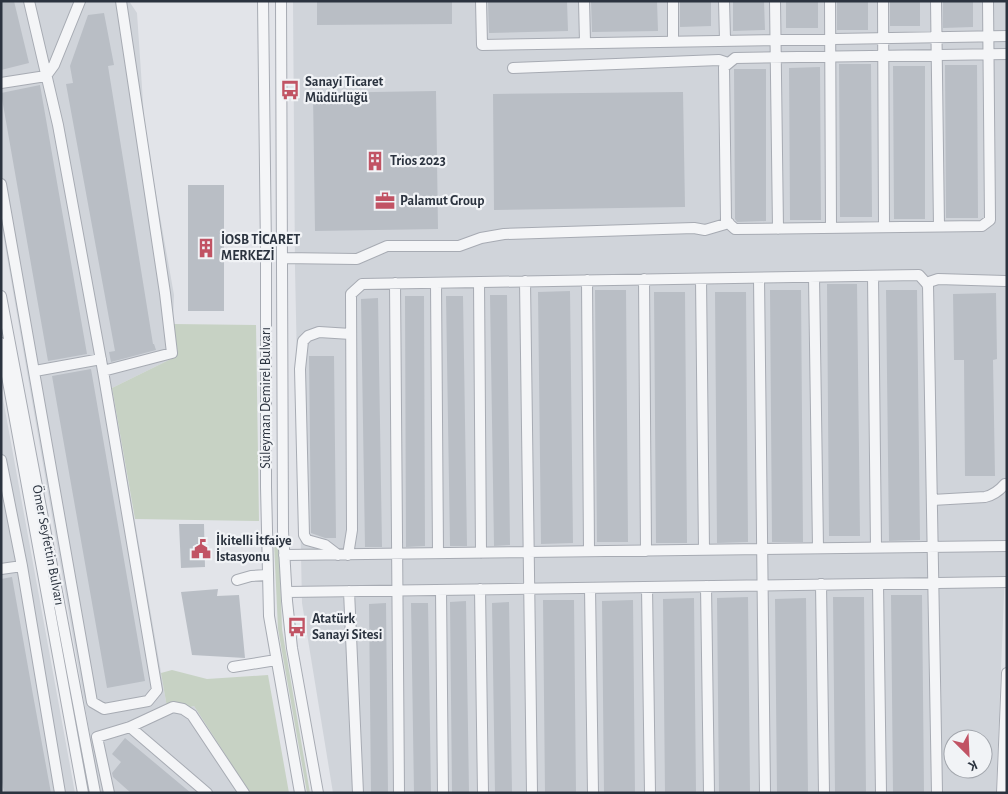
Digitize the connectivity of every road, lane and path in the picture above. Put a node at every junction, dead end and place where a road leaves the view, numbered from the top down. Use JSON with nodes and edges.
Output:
{"nodes":[{"id":1,"x":29,"y":1,"type":"edge"},
{"id":2,"x":80,"y":1,"type":"edge"},
{"id":3,"x":121,"y":1,"type":"edge"},
{"id":4,"x":263,"y":1,"type":"edge"},
{"id":5,"x":280,"y":1,"type":"edge"},
{"id":6,"x":481,"y":1,"type":"edge"},
{"id":7,"x":584,"y":1,"type":"edge"},
{"id":8,"x":672,"y":1,"type":"edge"},
{"id":9,"x":724,"y":1,"type":"edge"},
{"id":10,"x":775,"y":1,"type":"edge"},
{"id":11,"x":830,"y":1,"type":"edge"},
{"id":12,"x":883,"y":1,"type":"edge"},
{"id":13,"x":936,"y":1,"type":"edge"},
{"id":14,"x":988,"y":1,"type":"edge"},
{"id":15,"x":988,"y":36,"type":"junction"},
{"id":16,"x":1007,"y":36,"type":"edge"},
{"id":17,"x":936,"y":37,"type":"junction"},
{"id":18,"x":883,"y":38,"type":"junction"},
{"id":19,"x":830,"y":39,"type":"junction"},
{"id":20,"x":725,"y":40,"type":"junction"},
{"id":21,"x":776,"y":40,"type":"junction"},
{"id":22,"x":673,"y":41,"type":"junction"},
{"id":23,"x":585,"y":42,"type":"junction"},
{"id":24,"x":1007,"y":54,"type":"edge"},
{"id":25,"x":937,"y":55,"type":"junction"},
{"id":26,"x":989,"y":55,"type":"junction"},
{"id":27,"x":882,"y":57,"type":"junction"},
{"id":28,"x":775,"y":58,"type":"junction"},
{"id":29,"x":830,"y":58,"type":"junction"},
{"id":30,"x":728,"y":63,"type":"junction"},
{"id":31,"x":513,"y":68,"type":"dead end"},
{"id":32,"x":46,"y":76,"type":"junction"},
{"id":33,"x":1,"y":83,"type":"edge"},
{"id":34,"x":1,"y":184,"type":"edge"},
{"id":35,"x":729,"y":223,"type":"junction"},
{"id":36,"x":939,"y":227,"type":"junction"},
{"id":37,"x":831,"y":228,"type":"junction"},
{"id":38,"x":884,"y":228,"type":"junction"},
{"id":39,"x":778,"y":229,"type":"junction"},
{"id":40,"x":282,"y":258,"type":"junction"},
{"id":41,"x":873,"y":276,"type":"junction"},
{"id":42,"x":814,"y":277,"type":"junction"},
{"id":43,"x":758,"y":278,"type":"junction"},
{"id":44,"x":702,"y":279,"type":"junction"},
{"id":45,"x":587,"y":280,"type":"junction"},
{"id":46,"x":644,"y":280,"type":"junction"},
{"id":47,"x":525,"y":281,"type":"junction"},
{"id":48,"x":1005,"y":281,"type":"dead end"},
{"id":49,"x":479,"y":282,"type":"junction"},
{"id":50,"x":395,"y":283,"type":"junction"},
{"id":51,"x":436,"y":283,"type":"junction"},
{"id":52,"x":926,"y":283,"type":"junction"},
{"id":53,"x":1,"y":296,"type":"edge"},
{"id":54,"x":351,"y":334,"type":"junction"},
{"id":55,"x":1,"y":343,"type":"edge"},
{"id":56,"x":101,"y":359,"type":"junction"},
{"id":57,"x":35,"y":371,"type":"junction"},
{"id":58,"x":103,"y":371,"type":"junction"},
{"id":59,"x":1,"y":460,"type":"edge"},
{"id":60,"x":1005,"y":484,"type":"dead end"},
{"id":61,"x":932,"y":500,"type":"junction"},
{"id":62,"x":1007,"y":546,"type":"edge"},
{"id":63,"x":933,"y":547,"type":"junction"},
{"id":64,"x":818,"y":548,"type":"junction"},
{"id":65,"x":876,"y":548,"type":"junction"},
{"id":66,"x":762,"y":549,"type":"junction"},
{"id":67,"x":704,"y":550,"type":"junction"},
{"id":68,"x":589,"y":551,"type":"junction"},
{"id":69,"x":646,"y":551,"type":"junction"},
{"id":70,"x":529,"y":552,"type":"junction"},
{"id":71,"x":438,"y":553,"type":"junction"},
{"id":72,"x":481,"y":553,"type":"junction"},
{"id":73,"x":397,"y":554,"type":"junction"},
{"id":74,"x":284,"y":555,"type":"junction"},
{"id":75,"x":343,"y":555,"type":"junction"},
{"id":76,"x":22,"y":566,"type":"junction"},
{"id":77,"x":1,"y":569,"type":"edge"},
{"id":78,"x":267,"y":575,"type":"junction"},
{"id":79,"x":237,"y":580,"type":"dead end"},
{"id":80,"x":1007,"y":582,"type":"edge"},
{"id":81,"x":934,"y":583,"type":"junction"},
{"id":82,"x":821,"y":584,"type":"junction"},
{"id":83,"x":878,"y":584,"type":"junction"},
{"id":84,"x":762,"y":585,"type":"junction"},
{"id":85,"x":706,"y":586,"type":"junction"},
{"id":86,"x":648,"y":587,"type":"junction"},
{"id":87,"x":590,"y":588,"type":"junction"},
{"id":88,"x":529,"y":589,"type":"junction"},
{"id":89,"x":441,"y":590,"type":"junction"},
{"id":90,"x":480,"y":590,"type":"junction"},
{"id":91,"x":398,"y":591,"type":"junction"},
{"id":92,"x":286,"y":592,"type":"junction"},
{"id":93,"x":349,"y":592,"type":"junction"},
{"id":94,"x":276,"y":660,"type":"junction"},
{"id":95,"x":233,"y":667,"type":"dead end"},
{"id":96,"x":1007,"y":673,"type":"edge"},
{"id":97,"x":148,"y":701,"type":"junction"},
{"id":98,"x":154,"y":715,"type":"junction"},
{"id":99,"x":130,"y":727,"type":"junction"},
{"id":100,"x":110,"y":791,"type":"edge"},
{"id":101,"x":60,"y":793,"type":"edge"},
{"id":102,"x":83,"y":793,"type":"edge"},
{"id":103,"x":94,"y":793,"type":"edge"},
{"id":104,"x":208,"y":793,"type":"edge"},
{"id":105,"x":244,"y":793,"type":"edge"},
{"id":106,"x":300,"y":793,"type":"edge"},
{"id":107,"x":318,"y":793,"type":"edge"},
{"id":108,"x":358,"y":793,"type":"edge"},
{"id":109,"x":399,"y":793,"type":"edge"},
{"id":110,"x":443,"y":793,"type":"edge"},
{"id":111,"x":483,"y":793,"type":"edge"},
{"id":112,"x":532,"y":793,"type":"edge"},
{"id":113,"x":593,"y":793,"type":"edge"},
{"id":114,"x":650,"y":793,"type":"edge"},
{"id":115,"x":709,"y":793,"type":"edge"},
{"id":116,"x":765,"y":793,"type":"edge"},
{"id":117,"x":824,"y":793,"type":"edge"},
{"id":118,"x":881,"y":793,"type":"edge"},
{"id":119,"x":937,"y":793,"type":"edge"},
{"id":120,"x":1002,"y":793,"type":"edge"}],
"edges":[{"from":1,"to":32,"type":"street"},
{"from":2,"to":32,"type":"street"},
{"from":3,"to":58,"type":"street"},
{"from":4,"to":78,"type":"street","name":"Süleyman Demirel Bulvarı"},
{"from":5,"to":40,"type":"street","name":"Süleyman Demirel Bulvarı"},
{"from":6,"to":23,"type":"street"},
{"from":7,"to":23,"type":"street"},
{"from":8,"to":22,"type":"street"},
{"from":9,"to":20,"type":"street"},
{"from":10,"to":21,"type":"street"},
{"from":11,"to":19,"type":"street"},
{"from":12,"to":18,"type":"street"},
{"from":13,"to":17,"type":"street"},
{"from":14,"to":15,"type":"street"},
{"from":15,"to":16,"type":"street"},
{"from":15,"to":17,"type":"street"},
{"from":15,"to":26,"type":"street"},
{"from":17,"to":18,"type":"street"},
{"from":17,"to":25,"type":"street"},
{"from":18,"to":19,"type":"street"},
{"from":18,"to":27,"type":"street"},
{"from":19,"to":21,"type":"street"},
{"from":19,"to":29,"type":"street"},
{"from":20,"to":21,"type":"street"},
{"from":20,"to":22,"type":"street"},
{"from":21,"to":28,"type":"street"},
{"from":22,"to":23,"type":"street"},
{"from":24,"to":26,"type":"street"},
{"from":25,"to":26,"type":"street"},
{"from":25,"to":27,"type":"street"},
{"from":25,"to":36,"type":"street"},
{"from":26,"to":36,"type":"street"},
{"from":27,"to":29,"type":"street"},
{"from":27,"to":38,"type":"street"},
{"from":28,"to":29,"type":"street"},
{"from":28,"to":30,"type":"street"},
{"from":28,"to":39,"type":"street"},
{"from":29,"to":37,"type":"street"},
{"from":30,"to":31,"type":"street"},
{"from":30,"to":35,"type":"street"},
{"from":32,"to":33,"type":"street"},
{"from":32,"to":56,"type":"street"},
{"from":34,"to":57,"type":"street"},
{"from":35,"to":39,"type":"street"},
{"from":35,"to":40,"type":"street"},
{"from":36,"to":38,"type":"street"},
{"from":37,"to":38,"type":"street"},
{"from":37,"to":39,"type":"street"},
{"from":40,"to":74,"type":"street","name":"Süleyman Demirel Bulvarı"},
{"from":41,"to":42,"type":"street"},
{"from":41,"to":52,"type":"street"},
{"from":41,"to":65,"type":"street"},
{"from":42,"to":43,"type":"street"},
{"from":42,"to":64,"type":"street"},
{"from":43,"to":44,"type":"street"},
{"from":43,"to":66,"type":"street"},
{"from":44,"to":46,"type":"street"},
{"from":44,"to":67,"type":"street"},
{"from":45,"to":46,"type":"street"},
{"from":45,"to":47,"type":"street"},
{"from":45,"to":68,"type":"street"},
{"from":46,"to":69,"type":"street"},
{"from":47,"to":49,"type":"street"},
{"from":47,"to":70,"type":"street"},
{"from":48,"to":52,"type":"street"},
{"from":49,"to":51,"type":"street"},
{"from":49,"to":72,"type":"street"},
{"from":50,"to":51,"type":"street"},
{"from":50,"to":54,"type":"street"},
{"from":50,"to":73,"type":"street"},
{"from":51,"to":71,"type":"street"},
{"from":52,"to":61,"type":"street"},
{"from":53,"to":103,"type":"street","name":"Ömer Seyfettin Bulvarı"},
{"from":54,"to":75,"type":"street"},
{"from":54,"to":75,"type":"street"},
{"from":55,"to":102,"type":"street","name":"Ömer Seyfettin Bulvarı"},
{"from":56,"to":57,"type":"street"},
{"from":56,"to":58,"type":"street"},
{"from":57,"to":97,"type":"street"},
{"from":58,"to":97,"type":"street"},
{"from":59,"to":76,"type":"street"},
{"from":60,"to":61,"type":"street"},
{"from":61,"to":63,"type":"street"},
{"from":62,"to":63,"type":"street"},
{"from":63,"to":65,"type":"street"},
{"from":63,"to":81,"type":"street"},
{"from":64,"to":65,"type":"street"},
{"from":64,"to":66,"type":"street"},
{"from":66,"to":67,"type":"street"},
{"from":66,"to":84,"type":"street"},
{"from":67,"to":69,"type":"street"},
{"from":68,"to":69,"type":"street"},
{"from":68,"to":70,"type":"street"},
{"from":70,"to":72,"type":"street"},
{"from":70,"to":88,"type":"street"},
{"from":71,"to":72,"type":"street"},
{"from":71,"to":73,"type":"street"},
{"from":73,"to":75,"type":"street"},
{"from":73,"to":91,"type":"street"},
{"from":74,"to":75,"type":"street"},
{"from":74,"to":92,"type":"street","name":"Süleyman Demirel Bulvarı"},
{"from":76,"to":77,"type":"street"},
{"from":76,"to":101,"type":"street"},
{"from":78,"to":79,"type":"street"},
{"from":78,"to":94,"type":"street","name":"Süleyman Demirel Bulvarı"},
{"from":80,"to":81,"type":"street"},
{"from":81,"to":83,"type":"street"},
{"from":81,"to":119,"type":"street"},
{"from":82,"to":83,"type":"street"},
{"from":82,"to":84,"type":"street"},
{"from":82,"to":117,"type":"street"},
{"from":83,"to":118,"type":"street"},
{"from":84,"to":85,"type":"street"},
{"from":84,"to":116,"type":"street"},
{"from":85,"to":86,"type":"street"},
{"from":85,"to":115,"type":"street"},
{"from":86,"to":87,"type":"street"},
{"from":86,"to":114,"type":"street"},
{"from":87,"to":88,"type":"street"},
{"from":87,"to":113,"type":"street"},
{"from":88,"to":90,"type":"street"},
{"from":88,"to":112,"type":"street"},
{"from":89,"to":90,"type":"street"},
{"from":89,"to":91,"type":"street"},
{"from":89,"to":110,"type":"street"},
{"from":90,"to":111,"type":"street"},
{"from":91,"to":93,"type":"street"},
{"from":91,"to":109,"type":"street"},
{"from":92,"to":93,"type":"street"},
{"from":92,"to":107,"type":"street","name":"Süleyman Demirel Bulvarı"},
{"from":93,"to":108,"type":"street"},
{"from":94,"to":95,"type":"street"},
{"from":94,"to":106,"type":"street","name":"Süleyman Demirel Bulvarı"},
{"from":96,"to":120,"type":"street"},
{"from":97,"to":98,"type":"street"},
{"from":98,"to":99,"type":"street"},
{"from":98,"to":105,"type":"street"},
{"from":99,"to":100,"type":"street"},
{"from":99,"to":104,"type":"street"}]}
